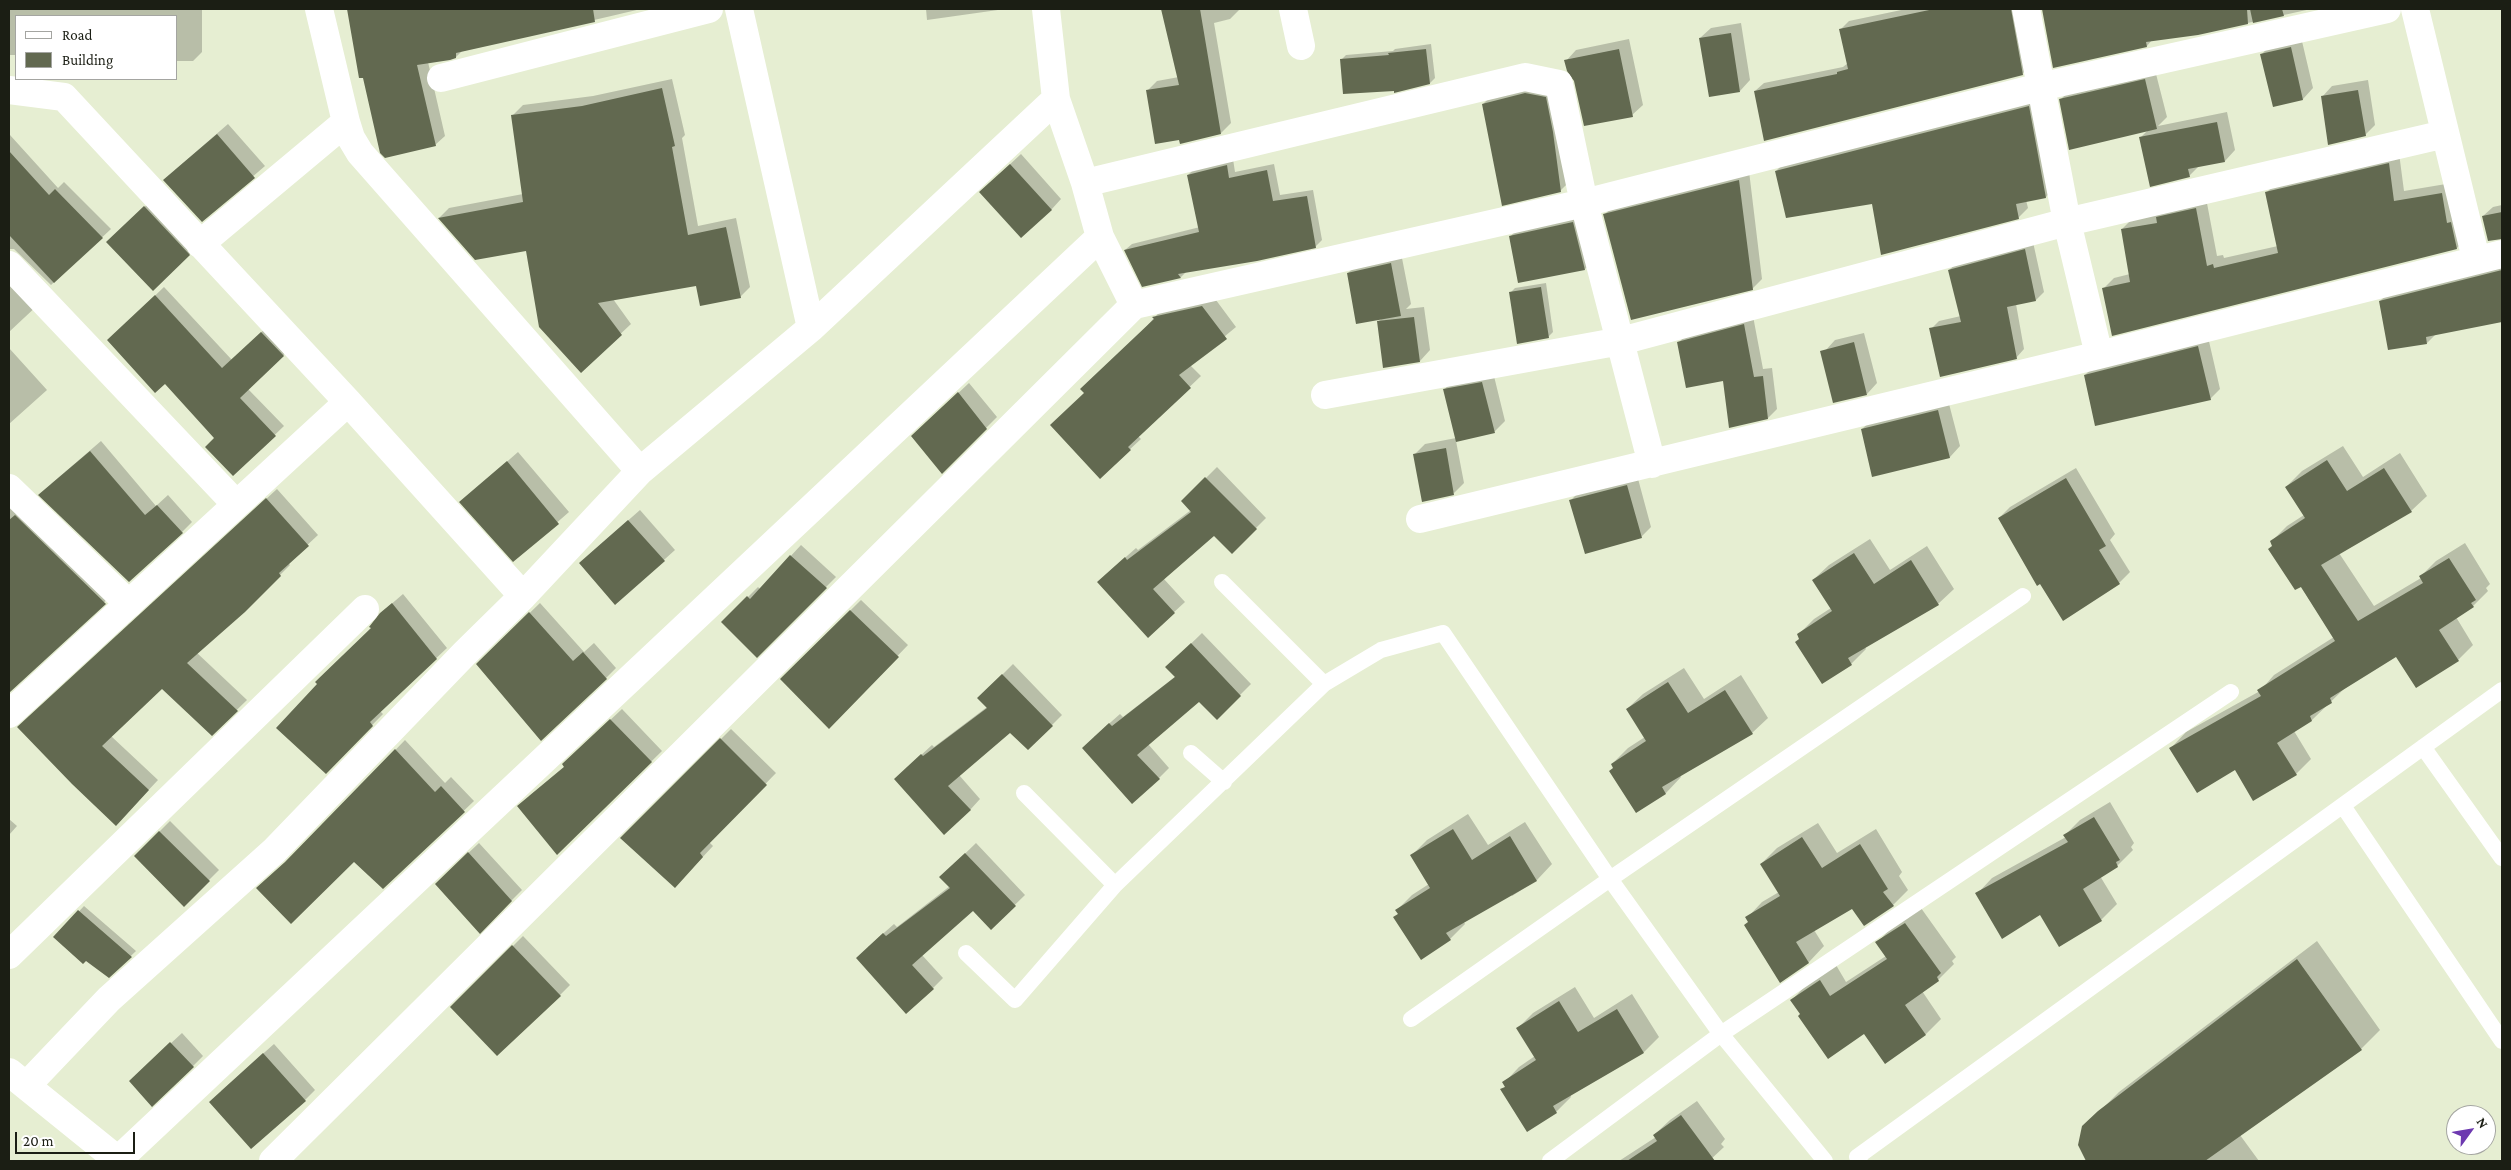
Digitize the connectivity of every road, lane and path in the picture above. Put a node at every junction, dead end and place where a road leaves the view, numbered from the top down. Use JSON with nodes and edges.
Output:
{"nodes":[{"id":1,"x":320,"y":9,"type":"edge"},
{"id":2,"x":709,"y":9,"type":"edge"},
{"id":3,"x":738,"y":9,"type":"edge"},
{"id":4,"x":1046,"y":9,"type":"edge"},
{"id":5,"x":1293,"y":9,"type":"edge"},
{"id":6,"x":2026,"y":9,"type":"edge"},
{"id":7,"x":2387,"y":9,"type":"edge"},
{"id":8,"x":2415,"y":9,"type":"edge"},
{"id":9,"x":1301,"y":46,"type":"dead end"},
{"id":10,"x":441,"y":78,"type":"dead end"},
{"id":11,"x":2040,"y":87,"type":"junction"},
{"id":12,"x":9,"y":90,"type":"edge"},
{"id":13,"x":1056,"y":100,"type":"junction"},
{"id":14,"x":346,"y":122,"type":"junction"},
{"id":15,"x":2445,"y":134,"type":"junction"},
{"id":16,"x":1085,"y":182,"type":"junction"},
{"id":17,"x":1584,"y":203,"type":"junction"},
{"id":18,"x":2067,"y":222,"type":"junction"},
{"id":19,"x":1100,"y":236,"type":"junction"},
{"id":20,"x":200,"y":244,"type":"junction"},
{"id":21,"x":2489,"y":256,"type":"edge"},
{"id":22,"x":9,"y":265,"type":"edge"},
{"id":23,"x":1134,"y":305,"type":"junction"},
{"id":24,"x":811,"y":328,"type":"junction"},
{"id":25,"x":1621,"y":341,"type":"junction"},
{"id":26,"x":2099,"y":355,"type":"junction"},
{"id":27,"x":1325,"y":395,"type":"dead end"},
{"id":28,"x":348,"y":402,"type":"junction"},
{"id":29,"x":1652,"y":464,"type":"junction"},
{"id":30,"x":640,"y":471,"type":"junction"},
{"id":31,"x":9,"y":488,"type":"edge"},
{"id":32,"x":236,"y":504,"type":"junction"},
{"id":33,"x":1420,"y":519,"type":"dead end"},
{"id":34,"x":1222,"y":582,"type":"dead end"},
{"id":35,"x":523,"y":596,"type":"junction"},
{"id":36,"x":2023,"y":596,"type":"dead end"},
{"id":37,"x":129,"y":604,"type":"junction"},
{"id":38,"x":365,"y":609,"type":"dead end"},
{"id":39,"x":1324,"y":684,"type":"junction"},
{"id":40,"x":2502,"y":690,"type":"edge"},
{"id":41,"x":2231,"y":692,"type":"dead end"},
{"id":42,"x":9,"y":714,"type":"edge"},
{"id":43,"x":2423,"y":747,"type":"junction"},
{"id":44,"x":1191,"y":753,"type":"dead end"},
{"id":45,"x":1224,"y":782,"type":"junction"},
{"id":46,"x":1024,"y":793,"type":"dead end"},
{"id":47,"x":2343,"y":806,"type":"junction"},
{"id":48,"x":2502,"y":858,"type":"edge"},
{"id":49,"x":1610,"y":879,"type":"junction"},
{"id":50,"x":1115,"y":885,"type":"junction"},
{"id":51,"x":966,"y":953,"type":"dead end"},
{"id":52,"x":9,"y":955,"type":"edge"},
{"id":53,"x":1411,"y":1019,"type":"dead end"},
{"id":54,"x":1721,"y":1034,"type":"junction"},
{"id":55,"x":2502,"y":1041,"type":"edge"},
{"id":56,"x":18,"y":1079,"type":"edge"},
{"id":57,"x":1856,"y":1160,"type":"edge"},
{"id":58,"x":118,"y":1161,"type":"edge"},
{"id":59,"x":274,"y":1161,"type":"edge"},
{"id":60,"x":1550,"y":1161,"type":"edge"},
{"id":61,"x":1825,"y":1161,"type":"edge"}],
"edges":[{"from":1,"to":14,"type":"street"},
{"from":2,"to":10,"type":"street"},
{"from":3,"to":24,"type":"street"},
{"from":4,"to":13,"type":"street"},
{"from":5,"to":9,"type":"street"},
{"from":6,"to":11,"type":"street"},
{"from":7,"to":11,"type":"street"},
{"from":8,"to":15,"type":"street"},
{"from":11,"to":17,"type":"street"},
{"from":11,"to":18,"type":"street"},
{"from":12,"to":20,"type":"street"},
{"from":13,"to":16,"type":"street"},
{"from":13,"to":24,"type":"street"},
{"from":14,"to":20,"type":"street"},
{"from":14,"to":30,"type":"street"},
{"from":15,"to":18,"type":"street"},
{"from":15,"to":21,"type":"street"},
{"from":16,"to":17,"type":"street"},
{"from":16,"to":19,"type":"street"},
{"from":17,"to":23,"type":"street"},
{"from":17,"to":25,"type":"street"},
{"from":18,"to":25,"type":"street"},
{"from":18,"to":26,"type":"street"},
{"from":19,"to":23,"type":"street"},
{"from":19,"to":58,"type":"street"},
{"from":20,"to":28,"type":"street"},
{"from":21,"to":26,"type":"street"},
{"from":22,"to":32,"type":"street"},
{"from":23,"to":59,"type":"street"},
{"from":24,"to":30,"type":"street"},
{"from":25,"to":27,"type":"street"},
{"from":25,"to":29,"type":"street"},
{"from":26,"to":29,"type":"street"},
{"from":28,"to":32,"type":"street"},
{"from":28,"to":35,"type":"street"},
{"from":29,"to":33,"type":"street"},
{"from":30,"to":35,"type":"street"},
{"from":31,"to":37,"type":"street"},
{"from":32,"to":37,"type":"street"},
{"from":34,"to":39,"type":"lane"},
{"from":35,"to":56,"type":"street"},
{"from":36,"to":49,"type":"lane"},
{"from":37,"to":42,"type":"street"},
{"from":38,"to":52,"type":"street"},
{"from":39,"to":45,"type":"lane"},
{"from":39,"to":49,"type":"lane"},
{"from":40,"to":43,"type":"lane"},
{"from":41,"to":54,"type":"lane"},
{"from":43,"to":47,"type":"lane"},
{"from":43,"to":48,"type":"lane"},
{"from":44,"to":45,"type":"lane"},
{"from":45,"to":50,"type":"lane"},
{"from":46,"to":50,"type":"lane"},
{"from":47,"to":55,"type":"lane"},
{"from":47,"to":57,"type":"lane"},
{"from":49,"to":53,"type":"lane"},
{"from":49,"to":54,"type":"lane"},
{"from":50,"to":51,"type":"lane"},
{"from":54,"to":60,"type":"lane"},
{"from":54,"to":61,"type":"lane"},
{"from":56,"to":58,"type":"street"}]}
